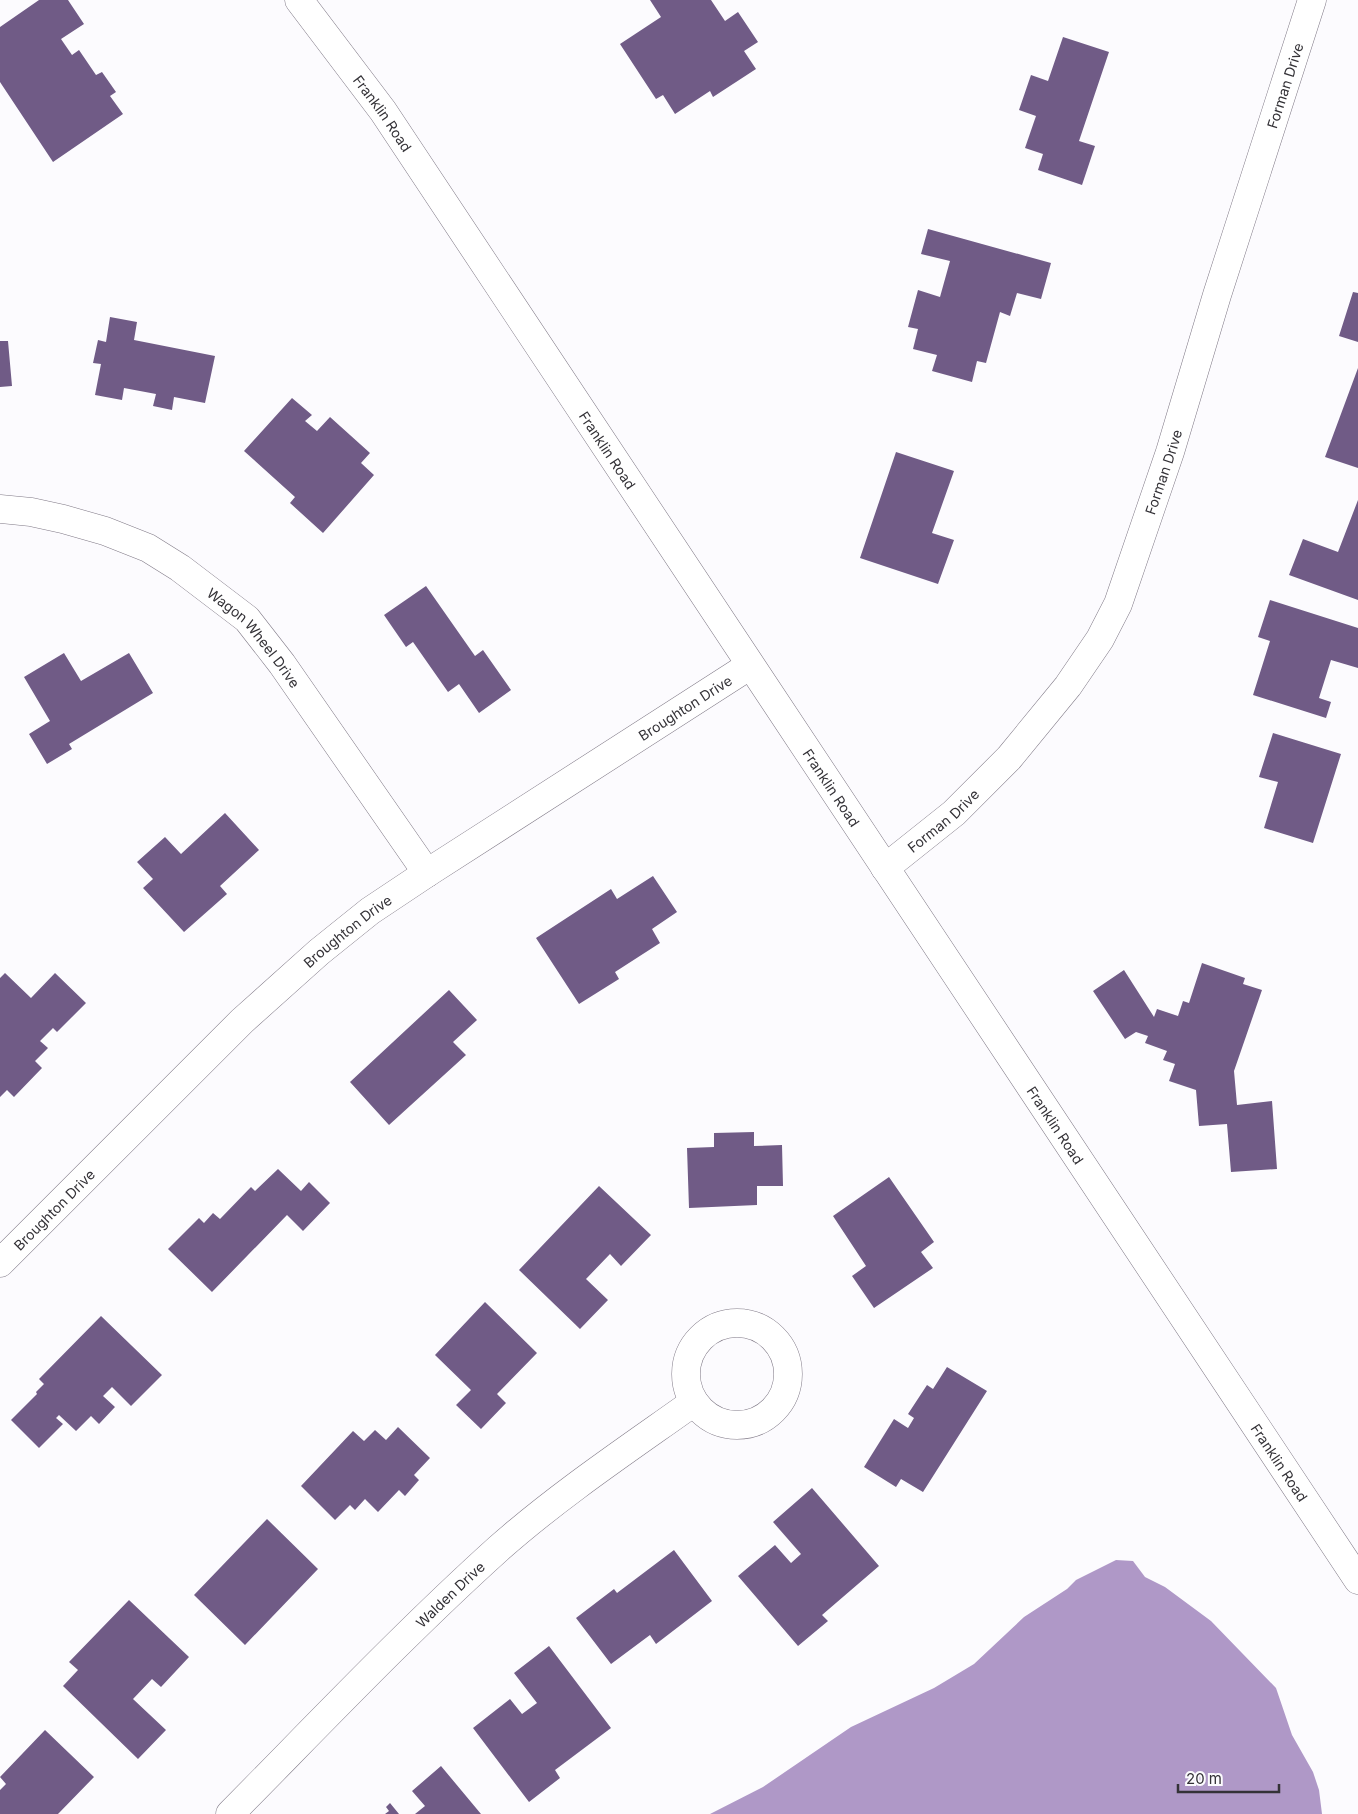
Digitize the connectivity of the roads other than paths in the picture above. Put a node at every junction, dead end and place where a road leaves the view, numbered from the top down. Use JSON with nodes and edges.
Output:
{"nodes":[{"id":1,"x":298,"y":0,"type":"edge"},
{"id":2,"x":1312,"y":0,"type":"edge"},
{"id":3,"x":0,"y":509,"type":"edge"},
{"id":4,"x":749,"y":666,"type":"junction"},
{"id":5,"x":885,"y":868,"type":"junction"},
{"id":6,"x":427,"y":873,"type":"junction"},
{"id":7,"x":0,"y":1263,"type":"edge"},
{"id":8,"x":694,"y":1402,"type":"dead end"},
{"id":9,"x":1358,"y":1580,"type":"edge"},
{"id":10,"x":230,"y":1814,"type":"edge"}],
"edges":[{"from":1,"to":4,"type":"street","name":"Franklin Road"},
{"from":2,"to":5,"type":"street","name":"Forman Drive"},
{"from":3,"to":6,"type":"street","name":"Wagon Wheel Drive"},
{"from":4,"to":5,"type":"street","name":"Franklin Road"},
{"from":4,"to":6,"type":"street","name":"Broughton Drive"},
{"from":5,"to":9,"type":"street","name":"Franklin Road"},
{"from":6,"to":7,"type":"street","name":"Broughton Drive"},
{"from":8,"to":10,"type":"street","name":"Walden Drive"}]}
